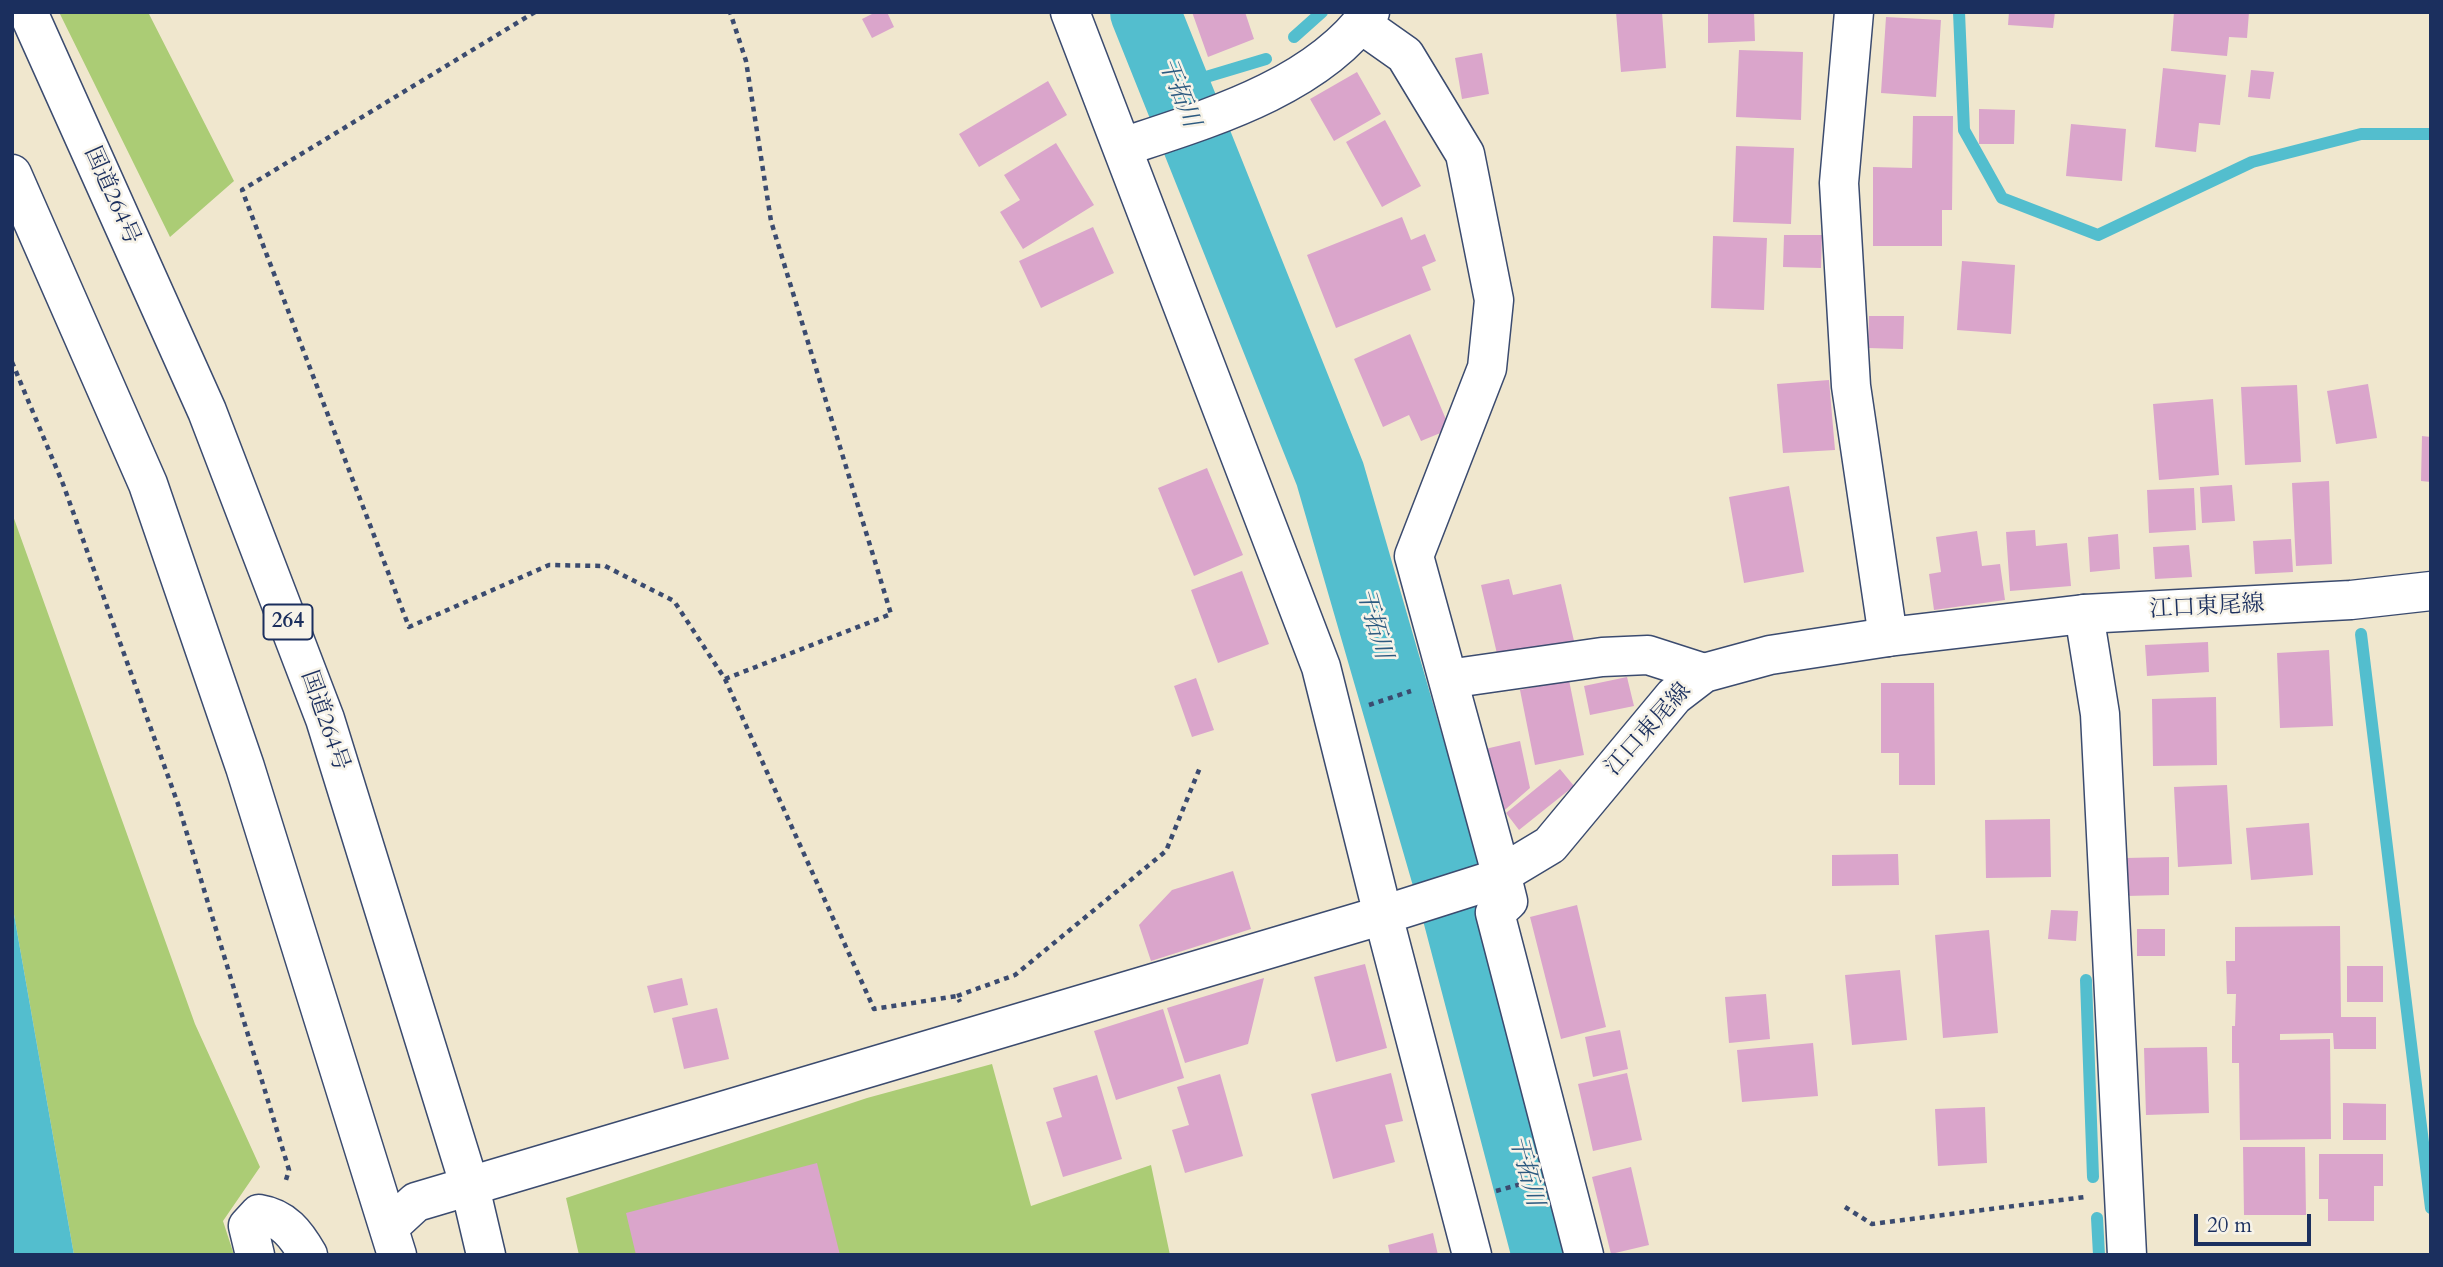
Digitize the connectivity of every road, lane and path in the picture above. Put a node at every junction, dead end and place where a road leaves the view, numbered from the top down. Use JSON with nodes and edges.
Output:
{"nodes":[{"id":1,"x":28,"y":12,"type":"edge"},
{"id":2,"x":535,"y":12,"type":"edge"},
{"id":3,"x":730,"y":12,"type":"edge"},
{"id":4,"x":1070,"y":12,"type":"edge"},
{"id":5,"x":1854,"y":12,"type":"edge"},
{"id":6,"x":1366,"y":18,"type":"edge"},
{"id":7,"x":1123,"y":147,"type":"junction"},
{"id":8,"x":12,"y":174,"type":"edge"},
{"id":9,"x":12,"y":362,"type":"edge"},
{"id":10,"x":2431,"y":591,"type":"edge"},
{"id":11,"x":2084,"y":614,"type":"junction"},
{"id":12,"x":1888,"y":636,"type":"junction"},
{"id":13,"x":1704,"y":673,"type":"junction"},
{"id":14,"x":725,"y":679,"type":"junction"},
{"id":15,"x":1448,"y":679,"type":"junction"},
{"id":16,"x":1366,"y":706,"type":"dead end"},
{"id":17,"x":1201,"y":765,"type":"dead end"},
{"id":18,"x":1496,"y":879,"type":"junction"},
{"id":19,"x":1397,"y":910,"type":"junction"},
{"id":20,"x":957,"y":996,"type":"junction"},
{"id":21,"x":980,"y":1035,"type":"junction"},
{"id":22,"x":470,"y":1187,"type":"junction"},
{"id":23,"x":2124,"y":1192,"type":"junction"},
{"id":24,"x":1845,"y":1207,"type":"dead end"},
{"id":25,"x":272,"y":1216,"type":"junction"},
{"id":26,"x":394,"y":1240,"type":"edge"},
{"id":27,"x":255,"y":1255,"type":"edge"},
{"id":28,"x":308,"y":1255,"type":"edge"},
{"id":29,"x":486,"y":1255,"type":"edge"},
{"id":30,"x":1472,"y":1255,"type":"edge"},
{"id":31,"x":1584,"y":1255,"type":"edge"},
{"id":32,"x":2127,"y":1255,"type":"edge"}],
"edges":[{"from":1,"to":22,"type":"main road","name":"国道264号","number":"264"},
{"from":2,"to":14,"type":"path"},
{"from":3,"to":14,"type":"path"},
{"from":4,"to":7,"type":"main road"},
{"from":5,"to":12,"type":"main road"},
{"from":6,"to":7,"type":"main road"},
{"from":6,"to":15,"type":"main road"},
{"from":7,"to":19,"type":"main road"},
{"from":8,"to":26,"type":"main road"},
{"from":9,"to":25,"type":"path"},
{"from":10,"to":11,"type":"main road","name":"江口東尾線"},
{"from":11,"to":12,"type":"main road","name":"江口東尾線"},
{"from":11,"to":23,"type":"main road"},
{"from":12,"to":13,"type":"main road","name":"江口東尾線"},
{"from":13,"to":15,"type":"main road"},
{"from":13,"to":18,"type":"main road","name":"江口東尾線"},
{"from":14,"to":20,"type":"path"},
{"from":15,"to":16,"type":"path"},
{"from":15,"to":18,"type":"main road"},
{"from":17,"to":20,"type":"path"},
{"from":18,"to":19,"type":"main road","name":"江口東尾線"},
{"from":18,"to":31,"type":"main road"},
{"from":19,"to":21,"type":"main road","name":"江口東尾線"},
{"from":19,"to":30,"type":"main road"},
{"from":20,"to":21,"type":"path"},
{"from":21,"to":22,"type":"main road","name":"江口東尾線"},
{"from":22,"to":26,"type":"main road","name":"江口東尾線"},
{"from":22,"to":29,"type":"main road","name":"国道264号","number":"264"},
{"from":23,"to":24,"type":"path"},
{"from":23,"to":32,"type":"main road"},
{"from":25,"to":27,"type":"main road"},
{"from":25,"to":28,"type":"main road"}]}
